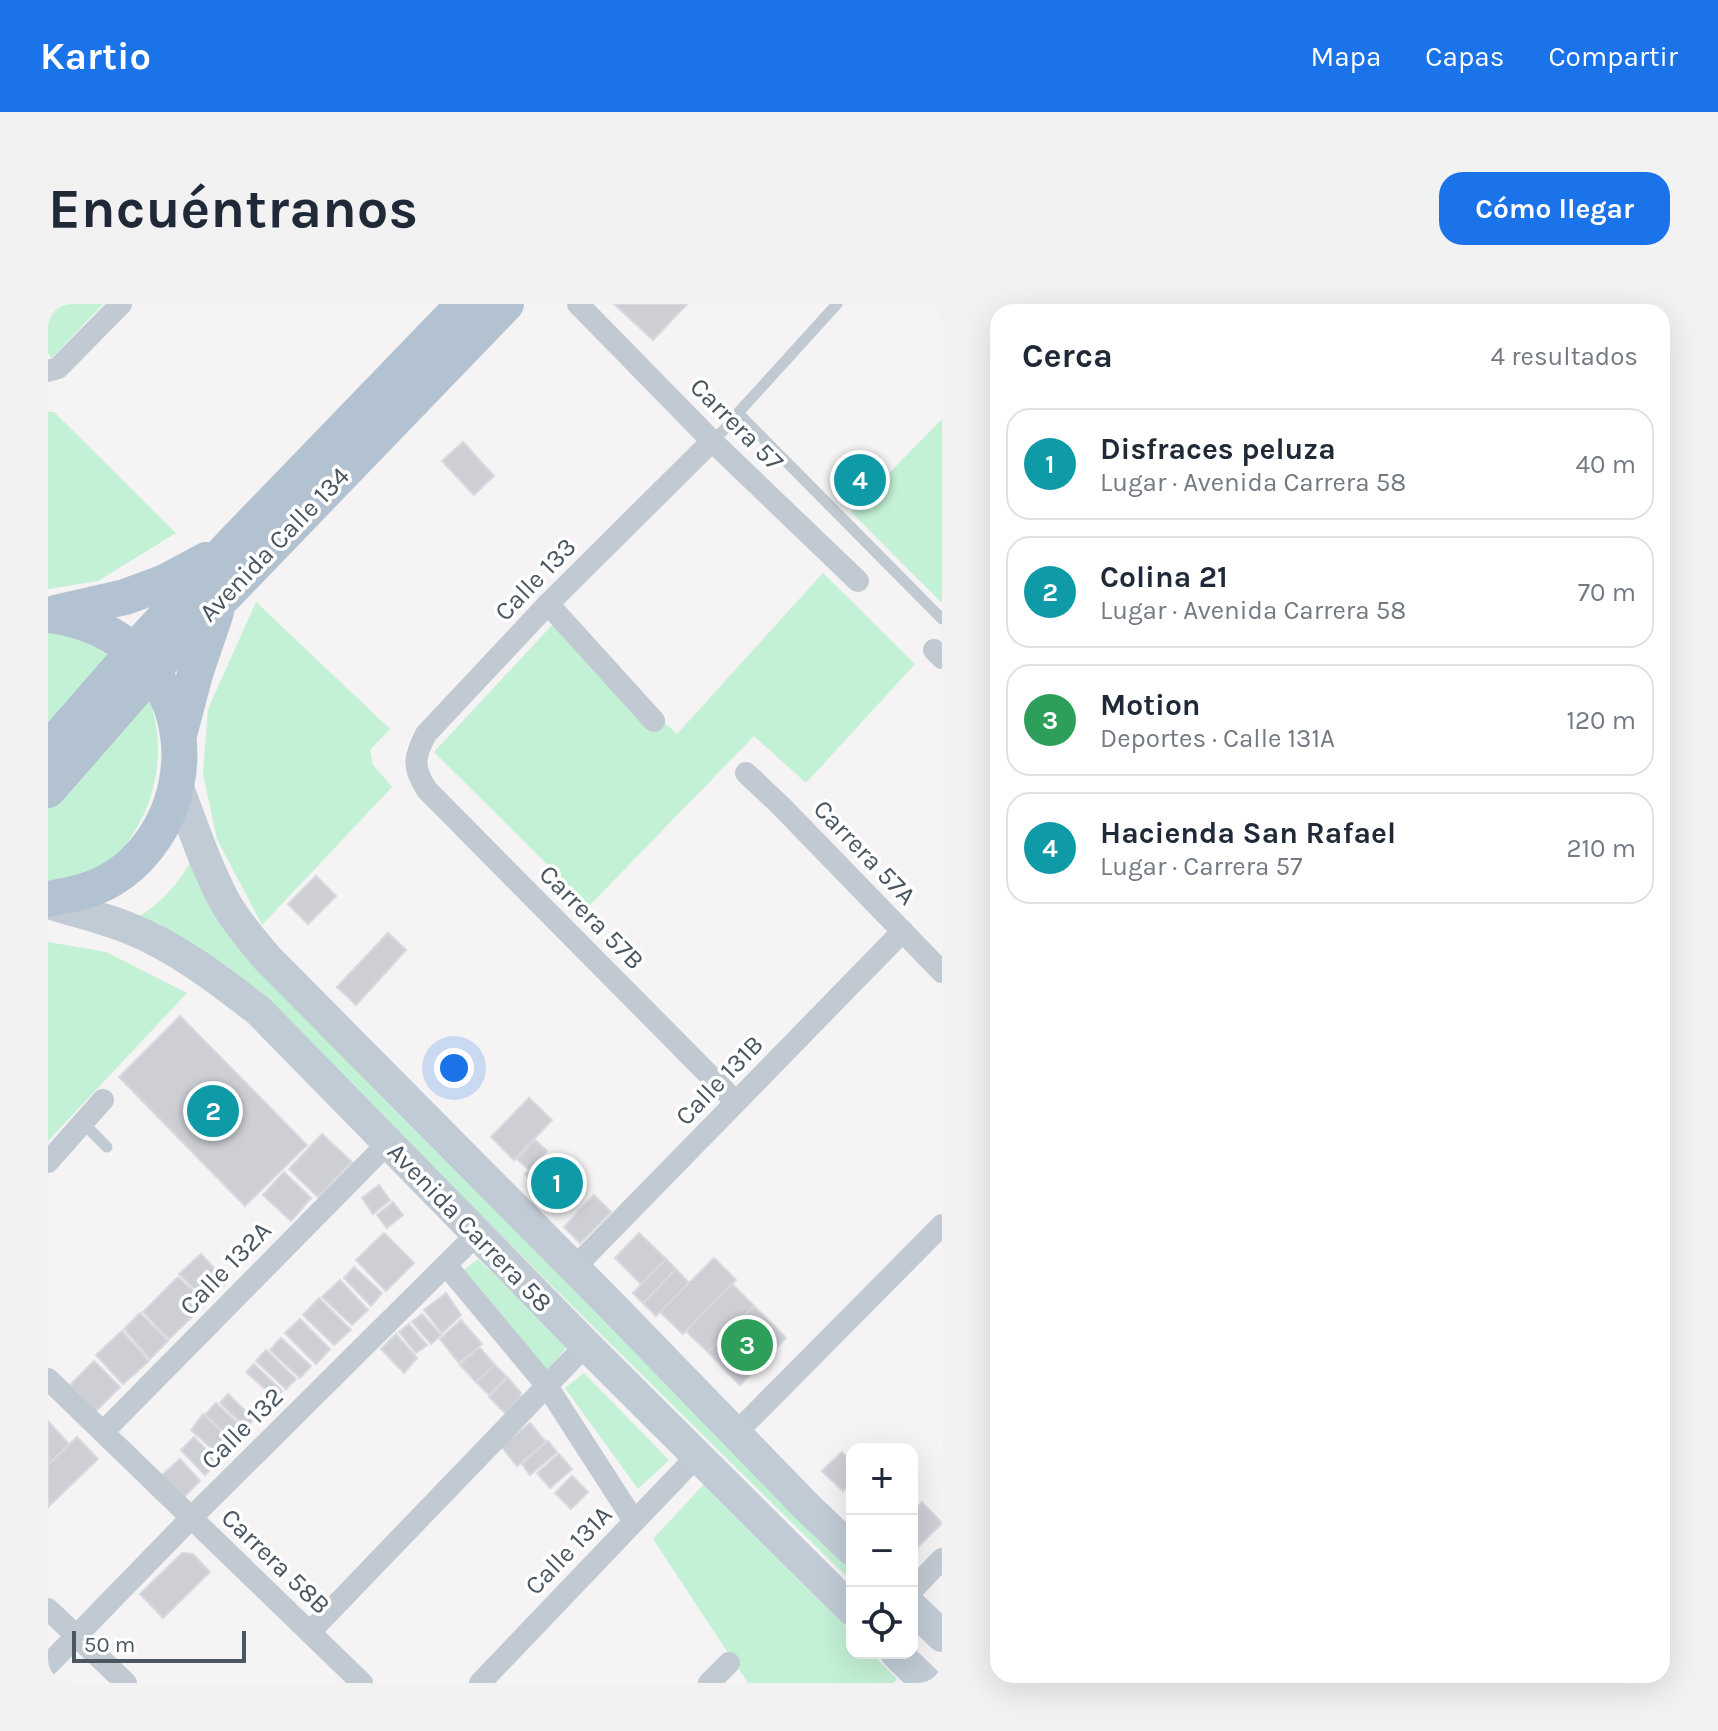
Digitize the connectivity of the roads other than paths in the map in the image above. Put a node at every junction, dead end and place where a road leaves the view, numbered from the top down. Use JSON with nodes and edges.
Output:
{"nodes":[{"id":1,"x":121,"y":304,"type":"edge"},
{"id":2,"x":464,"y":304,"type":"edge"},
{"id":3,"x":506,"y":304,"type":"edge"},
{"id":4,"x":578,"y":304,"type":"edge"},
{"id":5,"x":837,"y":304,"type":"edge"},
{"id":6,"x":48,"y":371,"type":"edge"},
{"id":7,"x":738,"y":413,"type":"junction"},
{"id":8,"x":712,"y":441,"type":"junction"},
{"id":9,"x":234,"y":542,"type":"junction"},
{"id":10,"x":858,"y":581,"type":"dead end"},
{"id":11,"x":221,"y":599,"type":"junction"},
{"id":12,"x":548,"y":604,"type":"junction"},
{"id":13,"x":48,"y":615,"type":"edge"},
{"id":14,"x":942,"y":619,"type":"edge"},
{"id":15,"x":143,"y":661,"type":"junction"},
{"id":16,"x":654,"y":721,"type":"dead end"},
{"id":17,"x":179,"y":737,"type":"junction"},
{"id":18,"x":48,"y":750,"type":"edge"},
{"id":19,"x":416,"y":766,"type":"joint"},
{"id":20,"x":746,"y":773,"type":"dead end"},
{"id":21,"x":177,"y":785,"type":"junction"},
{"id":22,"x":48,"y":790,"type":"edge"},
{"id":23,"x":48,"y":901,"type":"edge"},
{"id":24,"x":903,"y":931,"type":"junction"},
{"id":25,"x":942,"y":972,"type":"edge"},
{"id":26,"x":103,"y":1100,"type":"dead end"},
{"id":27,"x":736,"y":1102,"type":"junction"},
{"id":28,"x":83,"y":1123,"type":"junction"},
{"id":29,"x":388,"y":1143,"type":"junction"},
{"id":30,"x":107,"y":1147,"type":"dead end"},
{"id":31,"x":48,"y":1162,"type":"edge"},
{"id":32,"x":942,"y":1225,"type":"edge"},
{"id":33,"x":477,"y":1234,"type":"junction"},
{"id":34,"x":446,"y":1265,"type":"junction"},
{"id":35,"x":574,"y":1268,"type":"junction"},
{"id":36,"x":586,"y":1345,"type":"junction"},
{"id":37,"x":48,"y":1379,"type":"edge"},
{"id":38,"x":547,"y":1386,"type":"junction"},
{"id":39,"x":103,"y":1432,"type":"junction"},
{"id":40,"x":736,"y":1433,"type":"junction"},
{"id":41,"x":697,"y":1456,"type":"junction"},
{"id":42,"x":191,"y":1518,"type":"junction"},
{"id":43,"x":634,"y":1521,"type":"junction"},
{"id":44,"x":846,"y":1544,"type":"edge"},
{"id":45,"x":942,"y":1559,"type":"edge"},
{"id":46,"x":915,"y":1587,"type":"edge"},
{"id":47,"x":846,"y":1604,"type":"edge"},
{"id":48,"x":48,"y":1609,"type":"edge"},
{"id":49,"x":918,"y":1613,"type":"edge"},
{"id":50,"x":310,"y":1632,"type":"junction"},
{"id":51,"x":77,"y":1635,"type":"junction"},
{"id":52,"x":942,"y":1636,"type":"edge"},
{"id":53,"x":901,"y":1659,"type":"edge"},
{"id":54,"x":729,"y":1663,"type":"dead end"},
{"id":55,"x":48,"y":1665,"type":"edge"},
{"id":56,"x":921,"y":1681,"type":"edge"},
{"id":57,"x":126,"y":1683,"type":"edge"},
{"id":58,"x":362,"y":1683,"type":"edge"},
{"id":59,"x":480,"y":1683,"type":"edge"},
{"id":60,"x":709,"y":1683,"type":"edge"}],
"edges":[{"from":1,"to":6,"type":"street"},
{"from":2,"to":9,"type":"main road","name":"Avenida Calle 134"},
{"from":3,"to":11,"type":"main road","name":"Avenida Calle 134"},
{"from":4,"to":8,"type":"street","name":"Carrera 57"},
{"from":5,"to":7,"type":"lane"},
{"from":7,"to":8,"type":"lane"},
{"from":7,"to":14,"type":"lane"},
{"from":8,"to":10,"type":"street","name":"Carrera 57"},
{"from":8,"to":12,"type":"street","name":"Calle 133"},
{"from":9,"to":13,"type":"main road"},
{"from":9,"to":15,"type":"main road","name":"Avenida Calle 134"},
{"from":11,"to":15,"type":"main road","name":"Avenida Calle 134"},
{"from":11,"to":17,"type":"main road"},
{"from":12,"to":16,"type":"street"},
{"from":12,"to":19,"type":"street","name":"Calle 133"},
{"from":13,"to":15,"type":"main road"},
{"from":15,"to":17,"type":"main road"},
{"from":15,"to":18,"type":"main road","name":"Avenida Calle 134"},
{"from":15,"to":22,"type":"main road","name":"Avenida Calle 134"},
{"from":17,"to":21,"type":"main road"},
{"from":19,"to":27,"type":"street","name":"Carrera 57B"},
{"from":20,"to":24,"type":"street","name":"Carrera 57A"},
{"from":21,"to":23,"type":"main road"},
{"from":21,"to":35,"type":"main road","name":"Avenida Carrera 58"},
{"from":23,"to":29,"type":"main road","name":"Avenida Carrera 58"},
{"from":24,"to":25,"type":"street","name":"Carrera 57A"},
{"from":24,"to":27,"type":"street","name":"Calle 131B"},
{"from":26,"to":28,"type":"street"},
{"from":27,"to":35,"type":"street","name":"Calle 131B"},
{"from":28,"to":30,"type":"lane"},
{"from":28,"to":31,"type":"street"},
{"from":29,"to":33,"type":"main road","name":"Avenida Carrera 58"},
{"from":29,"to":39,"type":"street","name":"Calle 132A"},
{"from":32,"to":40,"type":"street"},
{"from":33,"to":34,"type":"street","name":"Calle 132"},
{"from":33,"to":36,"type":"main road","name":"Avenida Carrera 58"},
{"from":34,"to":38,"type":"street"},
{"from":34,"to":42,"type":"street","name":"Calle 132"},
{"from":35,"to":40,"type":"main road","name":"Avenida Carrera 58"},
{"from":36,"to":38,"type":"street"},
{"from":36,"to":41,"type":"main road","name":"Avenida Carrera 58"},
{"from":37,"to":39,"type":"street","name":"Carrera 58B"},
{"from":38,"to":43,"type":"street"},
{"from":38,"to":50,"type":"street"},
{"from":39,"to":42,"type":"street","name":"Carrera 58B"},
{"from":40,"to":44,"type":"main road","name":"Avenida Carrera 58"},
{"from":41,"to":43,"type":"street","name":"Calle 131A"},
{"from":41,"to":47,"type":"main road","name":"Avenida Carrera 58"},
{"from":42,"to":50,"type":"street","name":"Carrera 58B"},
{"from":42,"to":51,"type":"street","name":"Calle 132"},
{"from":43,"to":59,"type":"street","name":"Calle 131A"},
{"from":45,"to":46,"type":"street"},
{"from":48,"to":51,"type":"street"},
{"from":49,"to":52,"type":"main road"},
{"from":50,"to":58,"type":"street","name":"Carrera 58B"},
{"from":51,"to":55,"type":"street","name":"Calle 132"},
{"from":51,"to":57,"type":"street"},
{"from":53,"to":56,"type":"main road"},
{"from":54,"to":60,"type":"street"}]}
